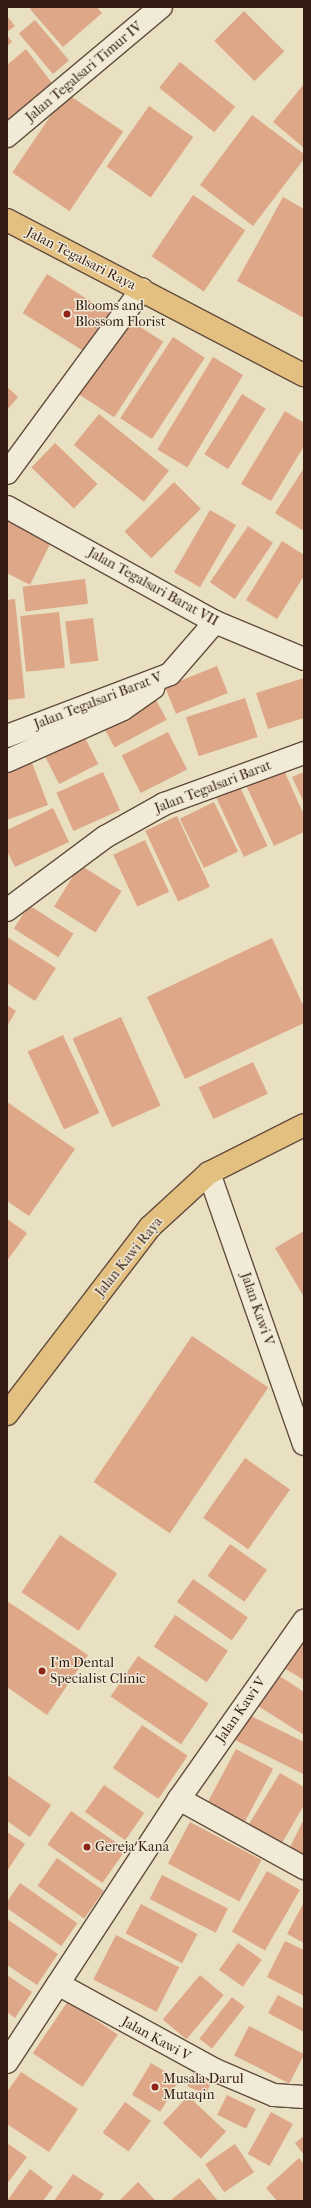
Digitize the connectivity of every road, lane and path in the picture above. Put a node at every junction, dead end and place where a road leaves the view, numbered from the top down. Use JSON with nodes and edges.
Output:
{"nodes":[{"id":1,"x":161,"y":7,"type":"edge"},
{"id":2,"x":7,"y":136,"type":"edge"},
{"id":3,"x":7,"y":220,"type":"edge"},
{"id":4,"x":142,"y":289,"type":"junction"},
{"id":5,"x":304,"y":375,"type":"edge"},
{"id":6,"x":7,"y":473,"type":"edge"},
{"id":7,"x":7,"y":507,"type":"edge"},
{"id":8,"x":215,"y":622,"type":"junction"},
{"id":9,"x":304,"y":659,"type":"edge"},
{"id":10,"x":170,"y":674,"type":"junction"},
{"id":11,"x":7,"y":736,"type":"edge"},
{"id":12,"x":304,"y":753,"type":"edge"},
{"id":13,"x":7,"y":762,"type":"edge"},
{"id":14,"x":7,"y":910,"type":"edge"},
{"id":15,"x":304,"y":1125,"type":"edge"},
{"id":16,"x":209,"y":1173,"type":"junction"},
{"id":17,"x":10,"y":1402,"type":"edge"},
{"id":18,"x":304,"y":1444,"type":"edge"},
{"id":19,"x":304,"y":1621,"type":"edge"},
{"id":20,"x":179,"y":1799,"type":"junction"},
{"id":21,"x":304,"y":1868,"type":"edge"},
{"id":22,"x":58,"y":1984,"type":"junction"},
{"id":23,"x":7,"y":2062,"type":"edge"},
{"id":24,"x":304,"y":2097,"type":"edge"}],
"edges":[{"from":1,"to":2,"type":"street","name":"Jalan Tegalsari Timur IV"},
{"from":3,"to":4,"type":"main road","name":"Jalan Tegalsari Raya"},
{"from":4,"to":5,"type":"main road","name":"Jalan Tegalsari Raya"},
{"from":4,"to":6,"type":"street"},
{"from":7,"to":8,"type":"street","name":"Jalan Tegalsari Barat VII"},
{"from":8,"to":9,"type":"street","name":"Jalan Tegalsari Barat VII"},
{"from":8,"to":10,"type":"street","name":"Jalan Tegalsari Barat V"},
{"from":10,"to":11,"type":"street","name":"Jalan Tegalsari Barat V"},
{"from":10,"to":13,"type":"street"},
{"from":12,"to":14,"type":"street","name":"Jalan Tegalsari Barat"},
{"from":15,"to":16,"type":"main road","name":"Jalan Kawi Raya"},
{"from":16,"to":17,"type":"main road","name":"Jalan Kawi Raya"},
{"from":16,"to":18,"type":"street","name":"Jalan Kawi V"},
{"from":19,"to":20,"type":"street","name":"Jalan Kawi V"},
{"from":20,"to":21,"type":"street"},
{"from":20,"to":22,"type":"street","name":"Jalan Kawi V"},
{"from":22,"to":23,"type":"street","name":"Jalan Kawi V"},
{"from":22,"to":24,"type":"street","name":"Jalan Kawi V"}]}
